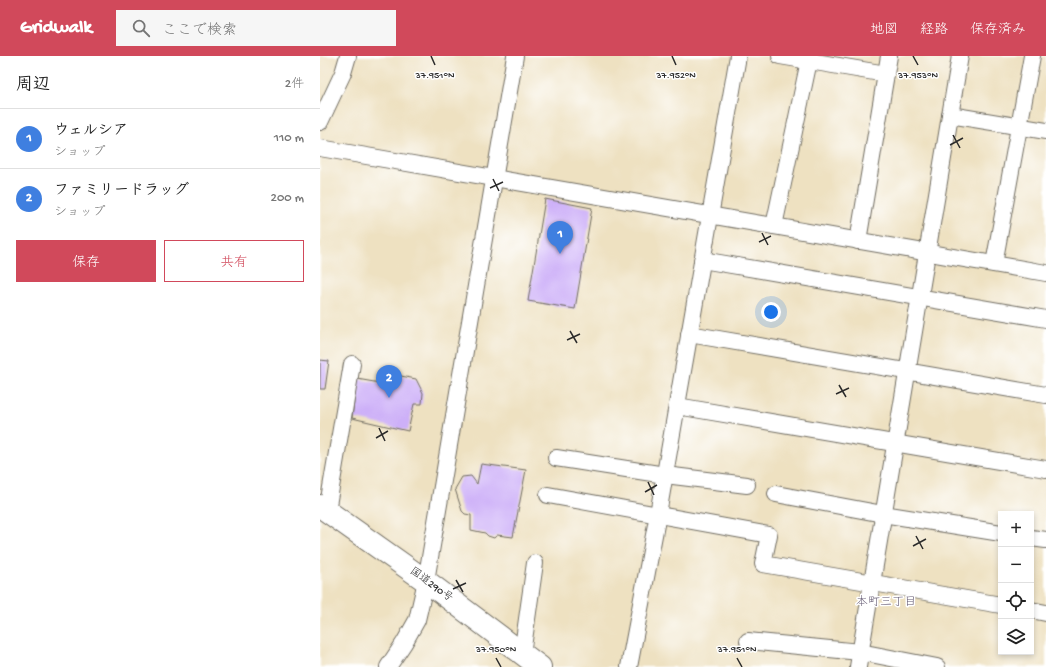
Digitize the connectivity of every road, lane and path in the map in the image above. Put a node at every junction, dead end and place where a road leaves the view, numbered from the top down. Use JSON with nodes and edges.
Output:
{"nodes":[{"id":1,"x":348,"y":56,"type":"edge"},
{"id":2,"x":515,"y":56,"type":"edge"},
{"id":3,"x":738,"y":56,"type":"edge"},
{"id":4,"x":780,"y":56,"type":"edge"},
{"id":5,"x":889,"y":56,"type":"edge"},
{"id":6,"x":960,"y":56,"type":"edge"},
{"id":7,"x":1032,"y":56,"type":"edge"},
{"id":8,"x":810,"y":59,"type":"edge"},
{"id":9,"x":886,"y":74,"type":"junction"},
{"id":10,"x":950,"y":115,"type":"junction"},
{"id":11,"x":320,"y":122,"type":"edge"},
{"id":12,"x":1019,"y":126,"type":"junction"},
{"id":13,"x":1046,"y":131,"type":"edge"},
{"id":14,"x":320,"y":148,"type":"edge"},
{"id":15,"x":494,"y":178,"type":"junction"},
{"id":16,"x":709,"y":215,"type":"junction"},
{"id":17,"x":774,"y":226,"type":"junction"},
{"id":18,"x":858,"y":241,"type":"junction"},
{"id":19,"x":926,"y":252,"type":"junction"},
{"id":20,"x":702,"y":260,"type":"junction"},
{"id":21,"x":994,"y":264,"type":"junction"},
{"id":22,"x":1046,"y":273,"type":"edge"},
{"id":23,"x":918,"y":298,"type":"junction"},
{"id":24,"x":1046,"y":320,"type":"edge"},
{"id":25,"x":689,"y":334,"type":"junction"},
{"id":26,"x":352,"y":364,"type":"dead end"},
{"id":27,"x":906,"y":370,"type":"junction"},
{"id":28,"x":1046,"y":395,"type":"edge"},
{"id":29,"x":677,"y":406,"type":"junction"},
{"id":30,"x":895,"y":442,"type":"junction"},
{"id":31,"x":556,"y":458,"type":"dead end"},
{"id":32,"x":1046,"y":469,"type":"edge"},
{"id":33,"x":665,"y":475,"type":"junction"},
{"id":34,"x":748,"y":485,"type":"dead end"},
{"id":35,"x":548,"y":494,"type":"dead end"},
{"id":36,"x":776,"y":494,"type":"dead end"},
{"id":37,"x":323,"y":509,"type":"edge"},
{"id":38,"x":658,"y":514,"type":"junction"},
{"id":39,"x":883,"y":514,"type":"junction"},
{"id":40,"x":998,"y":533,"type":"edge"},
{"id":41,"x":1034,"y":538,"type":"edge"},
{"id":42,"x":1046,"y":540,"type":"edge"},
{"id":43,"x":535,"y":563,"type":"dead end"},
{"id":44,"x":426,"y":581,"type":"junction"},
{"id":45,"x":872,"y":584,"type":"junction"},
{"id":46,"x":998,"y":605,"type":"edge"},
{"id":47,"x":1034,"y":611,"type":"edge"},
{"id":48,"x":1046,"y":613,"type":"edge"},
{"id":49,"x":748,"y":641,"type":"dead end"},
{"id":50,"x":522,"y":654,"type":"junction"},
{"id":51,"x":859,"y":660,"type":"edge"},
{"id":52,"x":388,"y":667,"type":"edge"},
{"id":53,"x":540,"y":667,"type":"edge"},
{"id":54,"x":629,"y":667,"type":"edge"},
{"id":55,"x":937,"y":667,"type":"edge"}],
"edges":[{"from":1,"to":11,"type":"street"},
{"from":2,"to":15,"type":"street"},
{"from":3,"to":16,"type":"street"},
{"from":4,"to":8,"type":"street"},
{"from":5,"to":9,"type":"street"},
{"from":6,"to":10,"type":"street"},
{"from":7,"to":12,"type":"street"},
{"from":8,"to":9,"type":"street"},
{"from":8,"to":17,"type":"street"},
{"from":9,"to":18,"type":"street"},
{"from":10,"to":12,"type":"street"},
{"from":10,"to":19,"type":"street"},
{"from":12,"to":13,"type":"street"},
{"from":12,"to":21,"type":"street"},
{"from":14,"to":15,"type":"street"},
{"from":15,"to":16,"type":"street"},
{"from":15,"to":44,"type":"street"},
{"from":16,"to":17,"type":"street"},
{"from":16,"to":20,"type":"street"},
{"from":17,"to":18,"type":"street"},
{"from":18,"to":19,"type":"street"},
{"from":19,"to":21,"type":"street"},
{"from":19,"to":23,"type":"street"},
{"from":20,"to":23,"type":"street"},
{"from":20,"to":25,"type":"street"},
{"from":21,"to":22,"type":"street"},
{"from":23,"to":24,"type":"street"},
{"from":23,"to":27,"type":"street"},
{"from":25,"to":27,"type":"street"},
{"from":25,"to":29,"type":"street"},
{"from":26,"to":37,"type":"street"},
{"from":27,"to":28,"type":"street"},
{"from":27,"to":30,"type":"street"},
{"from":29,"to":30,"type":"street"},
{"from":29,"to":33,"type":"street"},
{"from":30,"to":32,"type":"street"},
{"from":30,"to":39,"type":"street"},
{"from":31,"to":33,"type":"street"},
{"from":33,"to":34,"type":"street"},
{"from":33,"to":38,"type":"street"},
{"from":35,"to":38,"type":"street"},
{"from":36,"to":39,"type":"street"},
{"from":37,"to":44,"type":"highway","name":"国道290号"},
{"from":38,"to":45,"type":"street"},
{"from":38,"to":54,"type":"street"},
{"from":39,"to":40,"type":"street"},
{"from":39,"to":45,"type":"street"},
{"from":41,"to":42,"type":"street"},
{"from":43,"to":50,"type":"street"},
{"from":44,"to":50,"type":"highway","name":"国道290号"},
{"from":44,"to":52,"type":"street"},
{"from":45,"to":46,"type":"street"},
{"from":45,"to":51,"type":"street"},
{"from":47,"to":48,"type":"street"},
{"from":49,"to":51,"type":"street"},
{"from":50,"to":53,"type":"highway","name":"国道290号"},
{"from":51,"to":55,"type":"street"}]}
